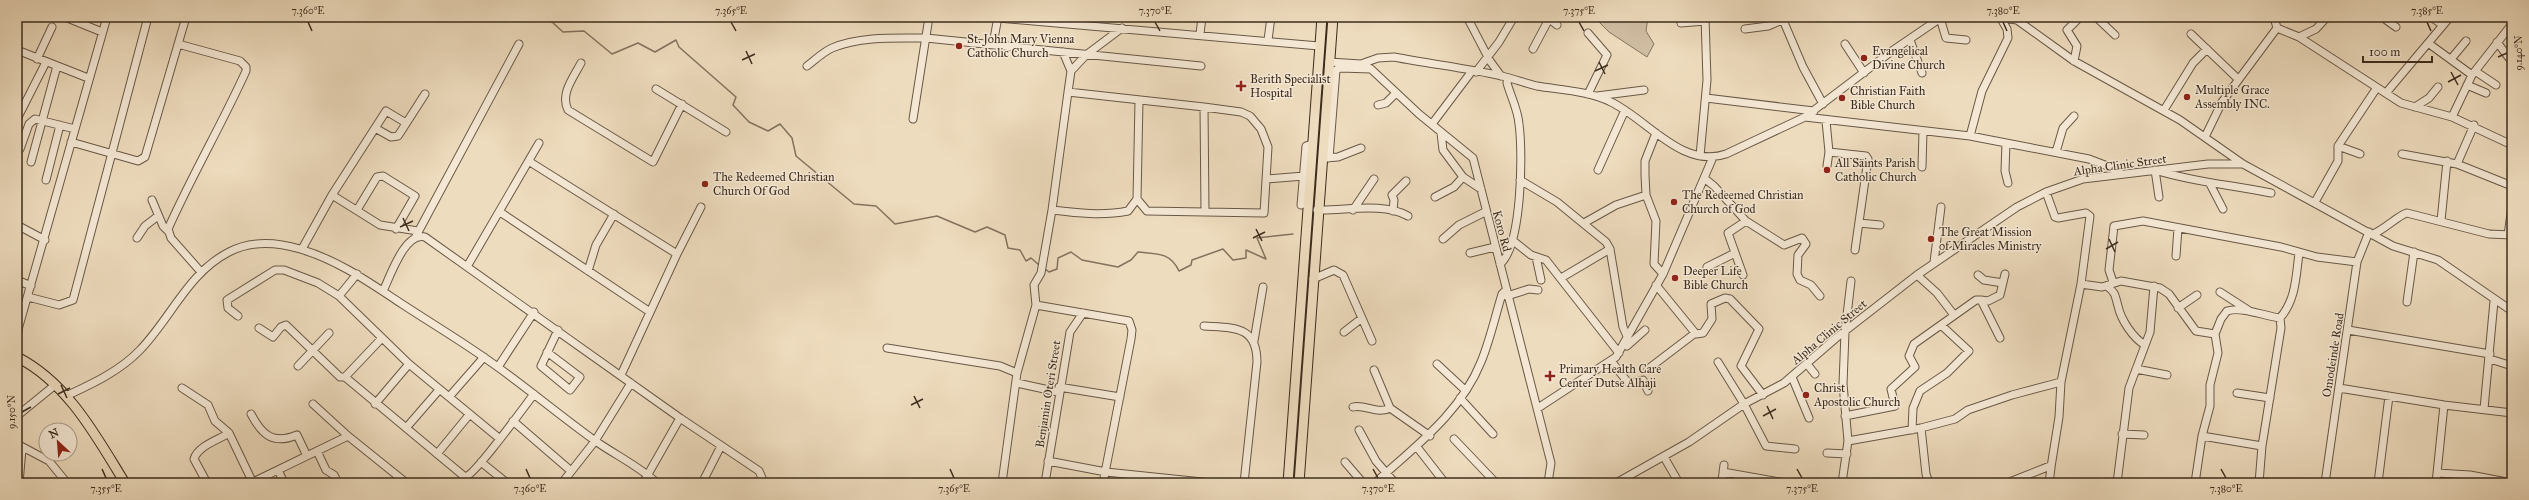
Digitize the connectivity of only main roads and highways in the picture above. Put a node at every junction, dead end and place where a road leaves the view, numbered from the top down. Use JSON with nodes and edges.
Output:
{"nodes":[{"id":1,"x":1322,"y":17,"type":"edge"},
{"id":2,"x":1332,"y":17,"type":"edge"},
{"id":3,"x":17,"y":357,"type":"edge"},
{"id":4,"x":125,"y":483,"type":"edge"},
{"id":5,"x":1288,"y":483,"type":"edge"},
{"id":6,"x":1299,"y":483,"type":"edge"}],
"edges":[{"from":1,"to":5,"type":"main road"},
{"from":2,"to":6,"type":"main road"},
{"from":3,"to":4,"type":"main road"}]}
